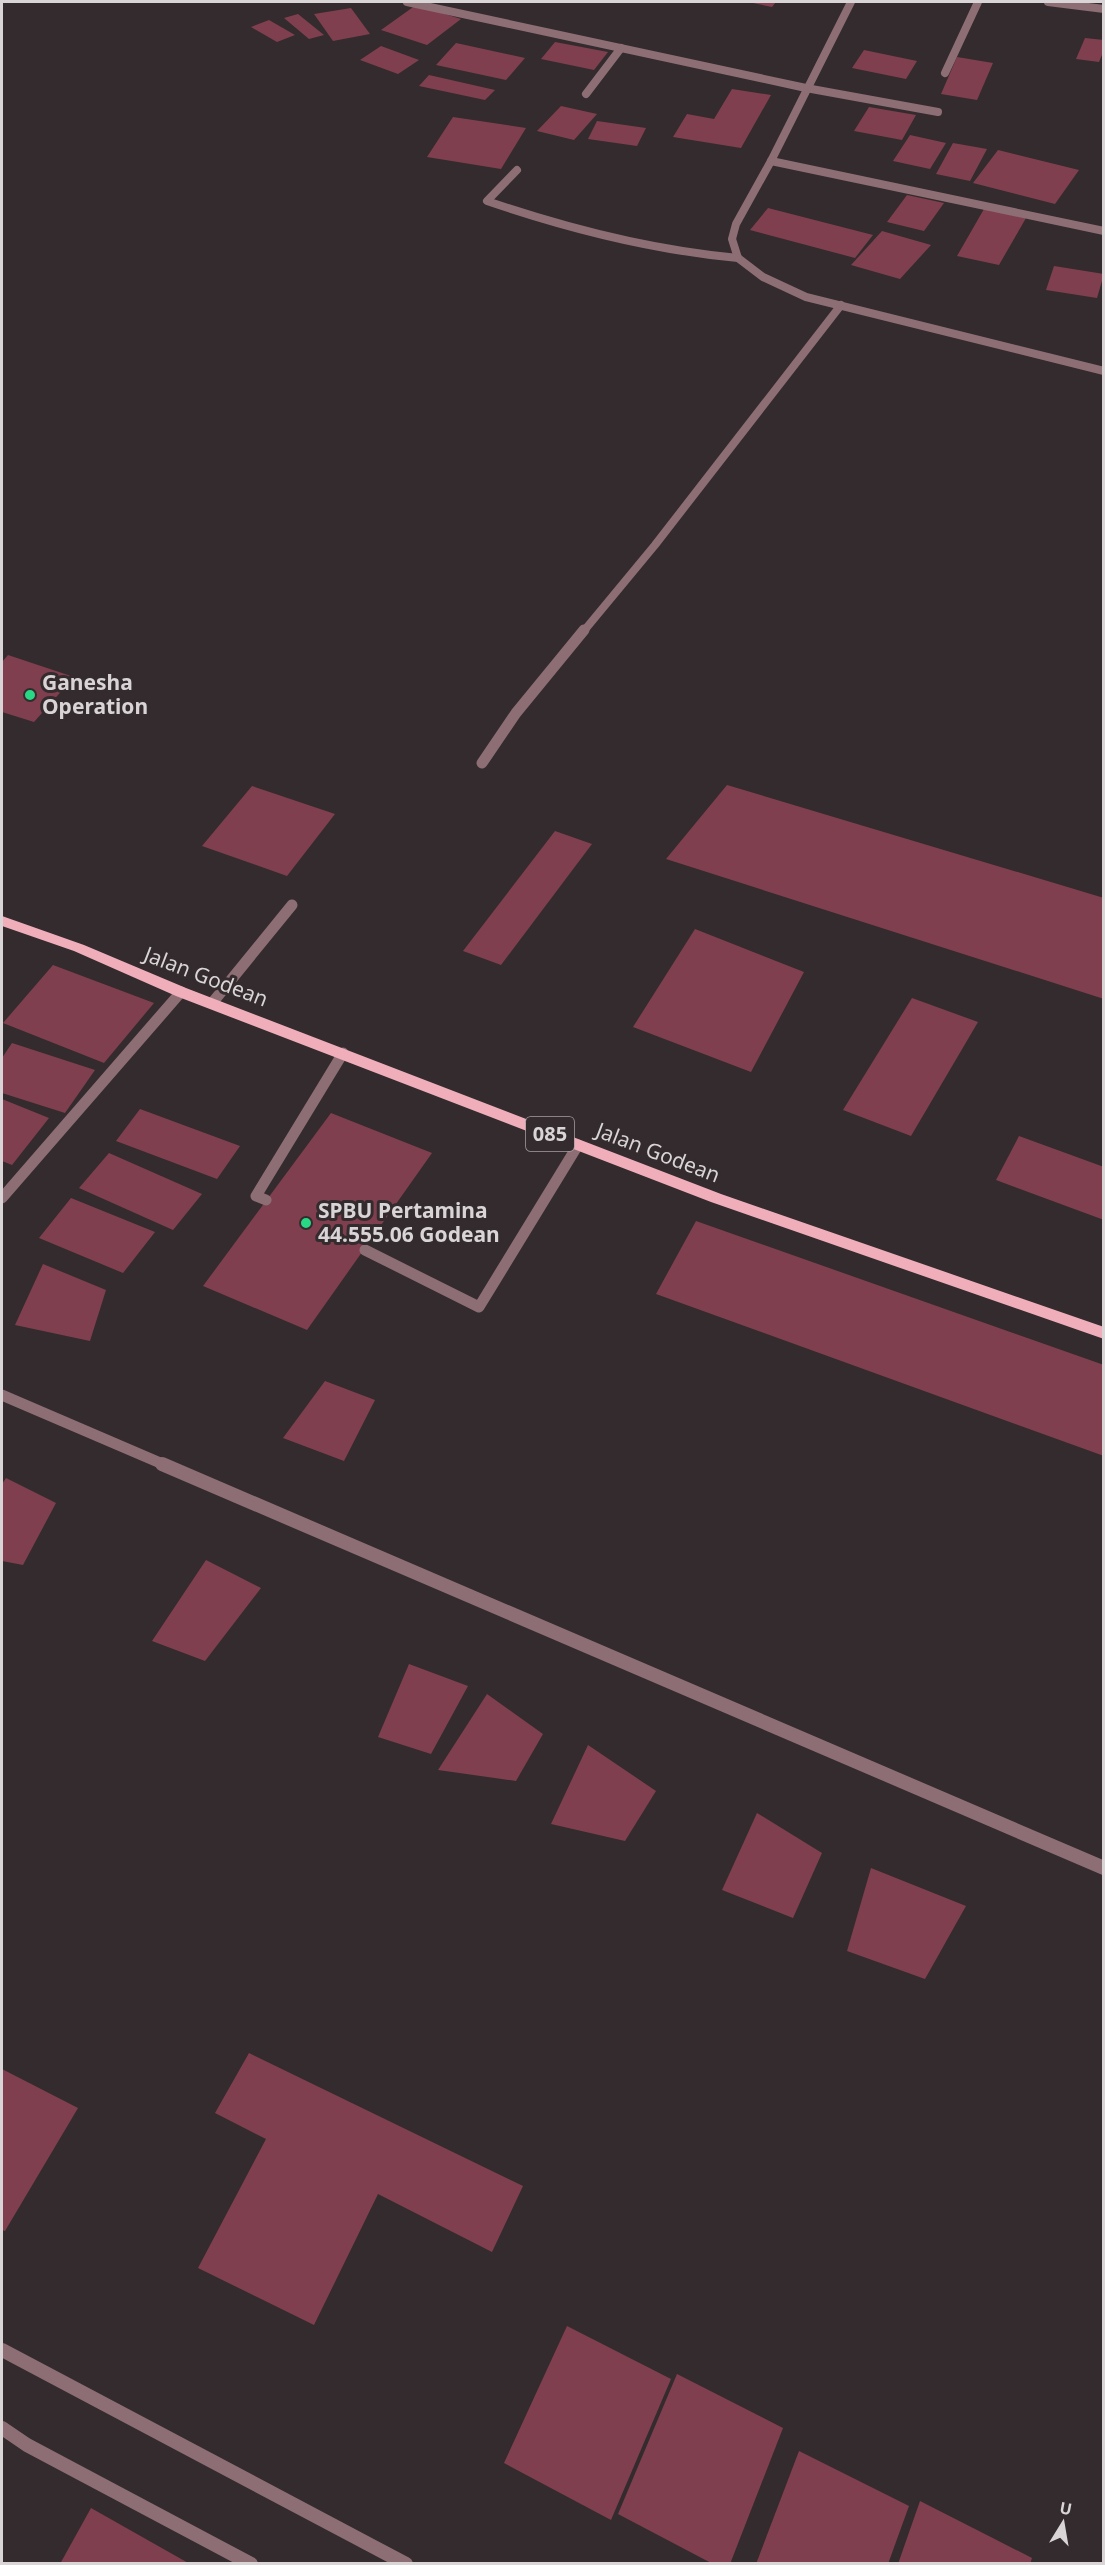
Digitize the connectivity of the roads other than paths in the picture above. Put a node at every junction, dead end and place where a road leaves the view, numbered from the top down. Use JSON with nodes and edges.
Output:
{"nodes":[{"id":1,"x":407,"y":2,"type":"edge"},
{"id":2,"x":850,"y":2,"type":"edge"},
{"id":3,"x":978,"y":2,"type":"edge"},
{"id":4,"x":1048,"y":2,"type":"edge"},
{"id":5,"x":1104,"y":9,"type":"edge"},
{"id":6,"x":621,"y":48,"type":"junction"},
{"id":7,"x":945,"y":73,"type":"dead end"},
{"id":8,"x":806,"y":88,"type":"junction"},
{"id":9,"x":586,"y":94,"type":"dead end"},
{"id":10,"x":938,"y":112,"type":"dead end"},
{"id":11,"x":771,"y":161,"type":"junction"},
{"id":12,"x":518,"y":170,"type":"dead end"},
{"id":13,"x":1104,"y":231,"type":"edge"},
{"id":14,"x":738,"y":258,"type":"junction"},
{"id":15,"x":841,"y":305,"type":"junction"},
{"id":16,"x":1104,"y":370,"type":"edge"},
{"id":17,"x":482,"y":763,"type":"dead end"},
{"id":18,"x":292,"y":905,"type":"dead end"},
{"id":19,"x":2,"y":921,"type":"edge"},
{"id":20,"x":181,"y":992,"type":"junction"},
{"id":21,"x":213,"y":1002,"type":"junction"},
{"id":22,"x":343,"y":1053,"type":"junction"},
{"id":23,"x":578,"y":1144,"type":"junction"},
{"id":24,"x":2,"y":1198,"type":"edge"},
{"id":25,"x":266,"y":1200,"type":"dead end"},
{"id":26,"x":365,"y":1250,"type":"dead end"},
{"id":27,"x":1104,"y":1333,"type":"edge"},
{"id":28,"x":2,"y":1395,"type":"edge"},
{"id":29,"x":1104,"y":1868,"type":"edge"},
{"id":30,"x":2,"y":2350,"type":"edge"},
{"id":31,"x":2,"y":2428,"type":"edge"},
{"id":32,"x":251,"y":2564,"type":"edge"},
{"id":33,"x":406,"y":2564,"type":"edge"}],
"edges":[{"from":1,"to":6,"type":"street"},
{"from":2,"to":8,"type":"street"},
{"from":3,"to":7,"type":"street"},
{"from":4,"to":5,"type":"street"},
{"from":6,"to":8,"type":"street"},
{"from":6,"to":9,"type":"street"},
{"from":8,"to":10,"type":"street"},
{"from":8,"to":11,"type":"street"},
{"from":11,"to":13,"type":"street"},
{"from":11,"to":14,"type":"street"},
{"from":12,"to":14,"type":"street"},
{"from":14,"to":15,"type":"street"},
{"from":15,"to":16,"type":"street"},
{"from":15,"to":17,"type":"street"},
{"from":18,"to":21,"type":"street"},
{"from":19,"to":20,"type":"main road","name":"Jalan Godean","number":"085"},
{"from":20,"to":21,"type":"main road","name":"Jalan Godean","number":"085"},
{"from":20,"to":24,"type":"street"},
{"from":21,"to":22,"type":"main road","name":"Jalan Godean","number":"085"},
{"from":22,"to":23,"type":"main road","name":"Jalan Godean","number":"085"},
{"from":22,"to":25,"type":"street"},
{"from":23,"to":26,"type":"street"},
{"from":23,"to":27,"type":"main road","name":"Jalan Godean","number":"085"},
{"from":28,"to":29,"type":"street"},
{"from":30,"to":33,"type":"street"},
{"from":31,"to":32,"type":"street"}]}
